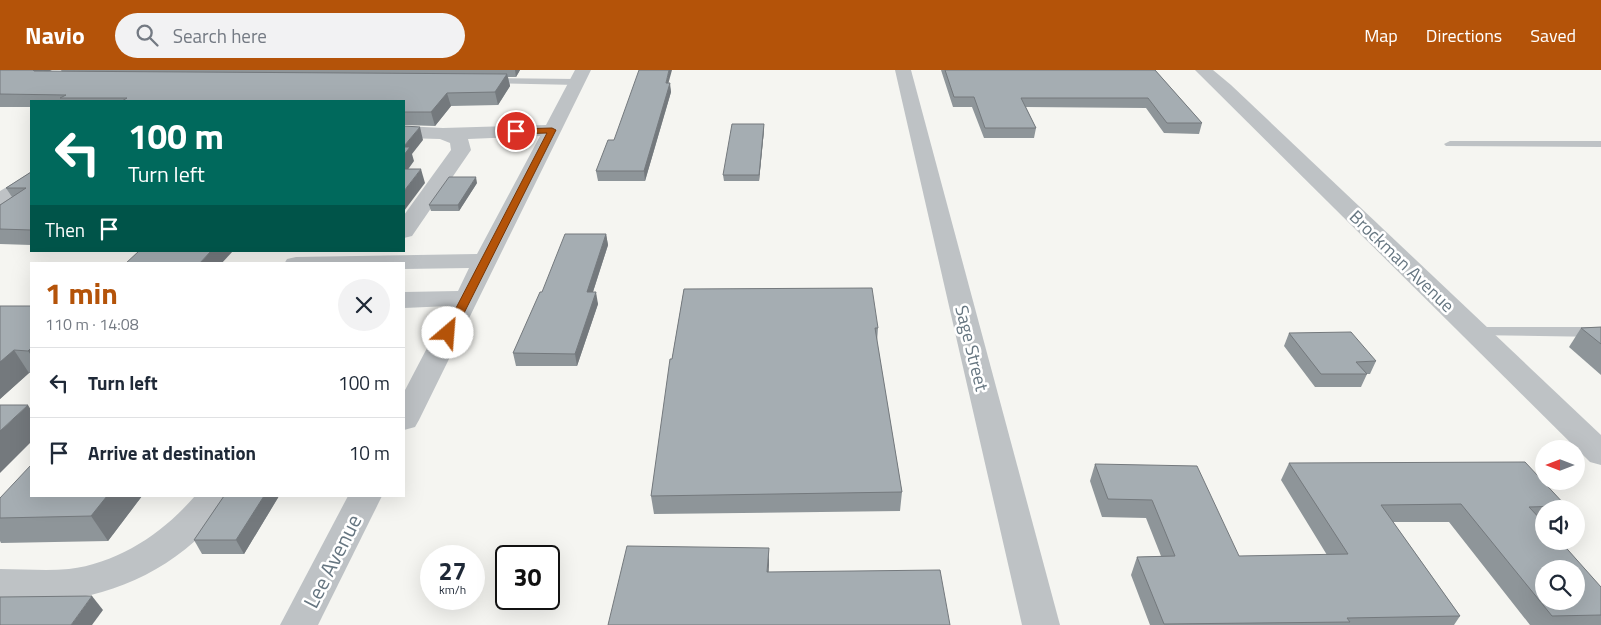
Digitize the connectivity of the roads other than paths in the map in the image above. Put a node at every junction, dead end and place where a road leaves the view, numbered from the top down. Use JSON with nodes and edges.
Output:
{"nodes":[{"id":1,"x":540,"y":70,"type":"edge"},
{"id":2,"x":903,"y":70,"type":"edge"},
{"id":3,"x":1203,"y":70,"type":"edge"},
{"id":4,"x":580,"y":76,"type":"edge"},
{"id":5,"x":474,"y":81,"type":"edge"},
{"id":6,"x":533,"y":81,"type":"junction"},
{"id":7,"x":552,"y":130,"type":"junction"},
{"id":8,"x":405,"y":132,"type":"edge"},
{"id":9,"x":443,"y":134,"type":"junction"},
{"id":10,"x":1450,"y":144,"type":"dead end"},
{"id":11,"x":1601,"y":144,"type":"edge"},
{"id":12,"x":30,"y":181,"type":"edge"},
{"id":13,"x":0,"y":200,"type":"edge"},
{"id":14,"x":405,"y":230,"type":"edge"},
{"id":15,"x":384,"y":259,"type":"edge"},
{"id":16,"x":485,"y":261,"type":"junction"},
{"id":17,"x":331,"y":262,"type":"edge"},
{"id":18,"x":466,"y":298,"type":"junction"},
{"id":19,"x":405,"y":300,"type":"edge"},
{"id":20,"x":1476,"y":332,"type":"junction"},
{"id":21,"x":1601,"y":332,"type":"edge"},
{"id":22,"x":405,"y":418,"type":"edge"},
{"id":23,"x":1601,"y":454,"type":"edge"},
{"id":24,"x":214,"y":497,"type":"edge"},
{"id":25,"x":364,"y":497,"type":"edge"},
{"id":26,"x":0,"y":584,"type":"edge"},
{"id":27,"x":299,"y":625,"type":"edge"},
{"id":28,"x":1042,"y":625,"type":"edge"}],
"edges":[{"from":1,"to":6,"type":"lane"},
{"from":2,"to":28,"type":"street","name":"Sage Street"},
{"from":3,"to":20,"type":"street","name":"Brockman Avenue"},
{"from":4,"to":6,"type":"lane"},
{"from":4,"to":7,"type":"street"},
{"from":5,"to":6,"type":"lane"},
{"from":7,"to":9,"type":"street"},
{"from":7,"to":16,"type":"street"},
{"from":8,"to":9,"type":"street"},
{"from":9,"to":14,"type":"street"},
{"from":10,"to":11,"type":"lane"},
{"from":12,"to":13,"type":"street"},
{"from":15,"to":16,"type":"street"},
{"from":15,"to":17,"type":"street"},
{"from":16,"to":18,"type":"street"},
{"from":18,"to":19,"type":"street"},
{"from":18,"to":22,"type":"street"},
{"from":20,"to":21,"type":"lane"},
{"from":20,"to":23,"type":"street","name":"Brockman Avenue"},
{"from":24,"to":26,"type":"street"},
{"from":25,"to":27,"type":"street","name":"Lee Avenue"}]}
